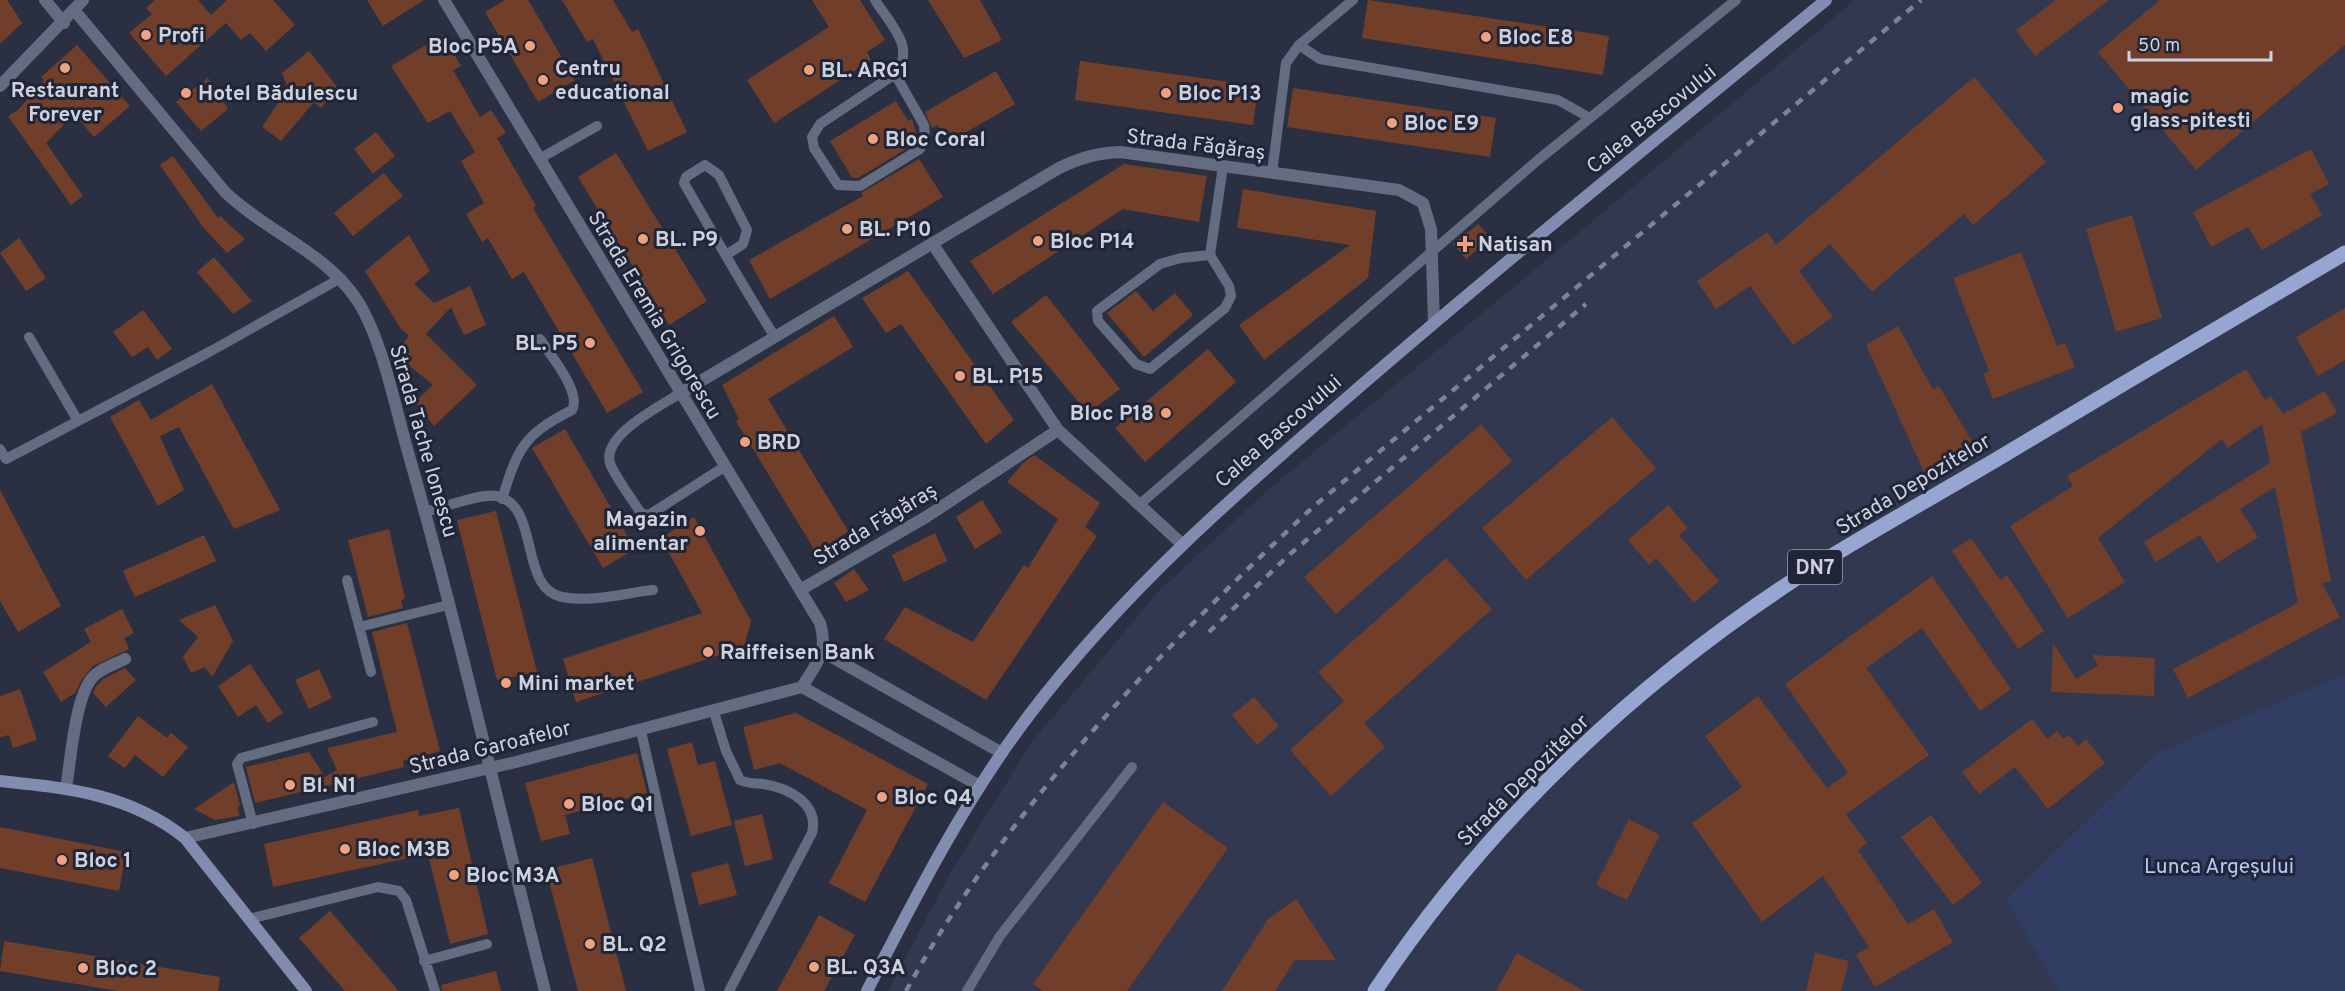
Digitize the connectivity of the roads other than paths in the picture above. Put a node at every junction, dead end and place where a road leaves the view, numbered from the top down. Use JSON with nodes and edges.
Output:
{"nodes":[{"id":1,"x":45,"y":0,"type":"edge"},
{"id":2,"x":83,"y":0,"type":"edge"},
{"id":3,"x":444,"y":0,"type":"edge"},
{"id":4,"x":875,"y":0,"type":"edge"},
{"id":5,"x":1353,"y":0,"type":"edge"},
{"id":6,"x":1736,"y":0,"type":"edge"},
{"id":7,"x":1826,"y":0,"type":"edge"},
{"id":8,"x":75,"y":10,"type":"junction"},
{"id":9,"x":64,"y":22,"type":"junction"},
{"id":10,"x":1299,"y":45,"type":"junction"},
{"id":11,"x":896,"y":74,"type":"junction"},
{"id":12,"x":0,"y":86,"type":"edge"},
{"id":13,"x":1590,"y":118,"type":"junction"},
{"id":14,"x":597,"y":126,"type":"dead end"},
{"id":15,"x":539,"y":159,"type":"junction"},
{"id":16,"x":1223,"y":166,"type":"junction"},
{"id":17,"x":1272,"y":173,"type":"junction"},
{"id":18,"x":932,"y":243,"type":"junction"},
{"id":19,"x":1432,"y":252,"type":"junction"},
{"id":20,"x":2345,"y":253,"type":"edge"},
{"id":21,"x":726,"y":255,"type":"junction"},
{"id":22,"x":1210,"y":255,"type":"junction"},
{"id":23,"x":341,"y":278,"type":"junction"},
{"id":24,"x":1434,"y":323,"type":"junction"},
{"id":25,"x":29,"y":337,"type":"dead end"},
{"id":26,"x":775,"y":337,"type":"junction"},
{"id":27,"x":540,"y":339,"type":"dead end"},
{"id":28,"x":679,"y":393,"type":"junction"},
{"id":29,"x":78,"y":421,"type":"junction"},
{"id":30,"x":1058,"y":430,"type":"junction"},
{"id":31,"x":0,"y":449,"type":"edge"},
{"id":32,"x":724,"y":467,"type":"junction"},
{"id":33,"x":502,"y":499,"type":"junction"},
{"id":34,"x":1139,"y":505,"type":"junction"},
{"id":35,"x":425,"y":512,"type":"junction"},
{"id":36,"x":1182,"y":544,"type":"junction"},
{"id":37,"x":347,"y":580,"type":"dead end"},
{"id":38,"x":653,"y":590,"type":"dead end"},
{"id":39,"x":800,"y":590,"type":"junction"},
{"id":40,"x":448,"y":605,"type":"junction"},
{"id":41,"x":359,"y":627,"type":"junction"},
{"id":42,"x":823,"y":652,"type":"junction"},
{"id":43,"x":125,"y":659,"type":"dead end"},
{"id":44,"x":371,"y":672,"type":"dead end"},
{"id":45,"x":802,"y":687,"type":"junction"},
{"id":46,"x":714,"y":712,"type":"junction"},
{"id":47,"x":373,"y":722,"type":"dead end"},
{"id":48,"x":641,"y":731,"type":"junction"},
{"id":49,"x":1002,"y":753,"type":"junction"},
{"id":50,"x":1132,"y":767,"type":"dead end"},
{"id":51,"x":488,"y":768,"type":"junction"},
{"id":52,"x":0,"y":781,"type":"edge"},
{"id":53,"x":980,"y":786,"type":"junction"},
{"id":54,"x":66,"y":788,"type":"junction"},
{"id":55,"x":253,"y":824,"type":"junction"},
{"id":56,"x":185,"y":838,"type":"junction"},
{"id":57,"x":249,"y":919,"type":"junction"},
{"id":58,"x":487,"y":944,"type":"dead end"},
{"id":59,"x":424,"y":961,"type":"junction"},
{"id":60,"x":306,"y":991,"type":"edge"},
{"id":61,"x":435,"y":991,"type":"edge"},
{"id":62,"x":545,"y":991,"type":"edge"},
{"id":63,"x":700,"y":991,"type":"edge"},
{"id":64,"x":729,"y":991,"type":"edge"},
{"id":65,"x":867,"y":991,"type":"edge"},
{"id":66,"x":967,"y":991,"type":"edge"},
{"id":67,"x":1375,"y":991,"type":"edge"}],
"edges":[{"from":1,"to":9,"type":"street"},
{"from":2,"to":8,"type":"street"},
{"from":3,"to":15,"type":"street","name":"Strada Eremia Grigorescu"},
{"from":4,"to":11,"type":"lane"},
{"from":5,"to":10,"type":"lane"},
{"from":6,"to":13,"type":"lane"},
{"from":7,"to":24,"type":"street","name":"Calea Bascovului"},
{"from":8,"to":9,"type":"street"},
{"from":8,"to":23,"type":"street","name":"Strada Tache Ionescu"},
{"from":9,"to":12,"type":"street"},
{"from":10,"to":13,"type":"lane"},
{"from":10,"to":17,"type":"lane"},
{"from":11,"to":11,"type":"lane"},
{"from":13,"to":19,"type":"lane"},
{"from":14,"to":15,"type":"lane"},
{"from":15,"to":28,"type":"street","name":"Strada Eremia Grigorescu"},
{"from":16,"to":17,"type":"street","name":"Strada Făgăraș"},
{"from":16,"to":18,"type":"street","name":"Strada Făgăraș"},
{"from":16,"to":22,"type":"lane"},
{"from":17,"to":19,"type":"street","name":"Strada Făgăraș"},
{"from":18,"to":26,"type":"street","name":"Strada Făgăraș"},
{"from":18,"to":30,"type":"street"},
{"from":19,"to":24,"type":"street","name":"Strada Făgăraș"},
{"from":19,"to":34,"type":"lane"},
{"from":20,"to":67,"type":"main road","name":"Strada Depozitelor","number":"DN7"},
{"from":21,"to":21,"type":"lane"},
{"from":21,"to":26,"type":"lane"},
{"from":22,"to":22,"type":"lane"},
{"from":23,"to":29,"type":"lane"},
{"from":23,"to":35,"type":"street","name":"Strada Tache Ionescu"},
{"from":24,"to":36,"type":"street","name":"Calea Bascovului"},
{"from":25,"to":29,"type":"lane"},
{"from":26,"to":28,"type":"street","name":"Strada Făgăraș"},
{"from":27,"to":33,"type":"lane"},
{"from":28,"to":32,"type":"street","name":"Strada Eremia Grigorescu"},
{"from":28,"to":32,"type":"lane"},
{"from":29,"to":31,"type":"lane"},
{"from":30,"to":34,"type":"street"},
{"from":30,"to":39,"type":"street","name":"Strada Făgăraș"},
{"from":32,"to":39,"type":"street","name":"Strada Eremia Grigorescu"},
{"from":33,"to":35,"type":"lane"},
{"from":33,"to":38,"type":"lane"},
{"from":34,"to":36,"type":"street"},
{"from":35,"to":40,"type":"street","name":"Strada Tache Ionescu"},
{"from":36,"to":49,"type":"street","name":"Calea Bascovului"},
{"from":37,"to":41,"type":"lane"},
{"from":39,"to":42,"type":"street","name":"Strada Eremia Grigorescu"},
{"from":40,"to":41,"type":"lane"},
{"from":40,"to":51,"type":"street","name":"Strada Tache Ionescu"},
{"from":41,"to":44,"type":"lane"},
{"from":42,"to":45,"type":"street"},
{"from":42,"to":49,"type":"street"},
{"from":43,"to":54,"type":"street"},
{"from":45,"to":46,"type":"street","name":"Strada Garoafelor"},
{"from":45,"to":53,"type":"street"},
{"from":46,"to":48,"type":"street","name":"Strada Garoafelor"},
{"from":46,"to":64,"type":"lane"},
{"from":47,"to":55,"type":"lane"},
{"from":48,"to":51,"type":"street","name":"Strada Garoafelor"},
{"from":48,"to":63,"type":"lane"},
{"from":49,"to":53,"type":"street","name":"Calea Bascovului"},
{"from":50,"to":66,"type":"lane"},
{"from":51,"to":55,"type":"street","name":"Strada Garoafelor"},
{"from":51,"to":62,"type":"street","name":"Strada Tache Ionescu"},
{"from":52,"to":54,"type":"street"},
{"from":53,"to":65,"type":"street","name":"Calea Bascovului"},
{"from":54,"to":56,"type":"street"},
{"from":55,"to":56,"type":"street","name":"Strada Garoafelor"},
{"from":56,"to":57,"type":"street"},
{"from":57,"to":59,"type":"lane"},
{"from":57,"to":60,"type":"street"},
{"from":58,"to":59,"type":"lane"},
{"from":59,"to":61,"type":"lane"}]}
